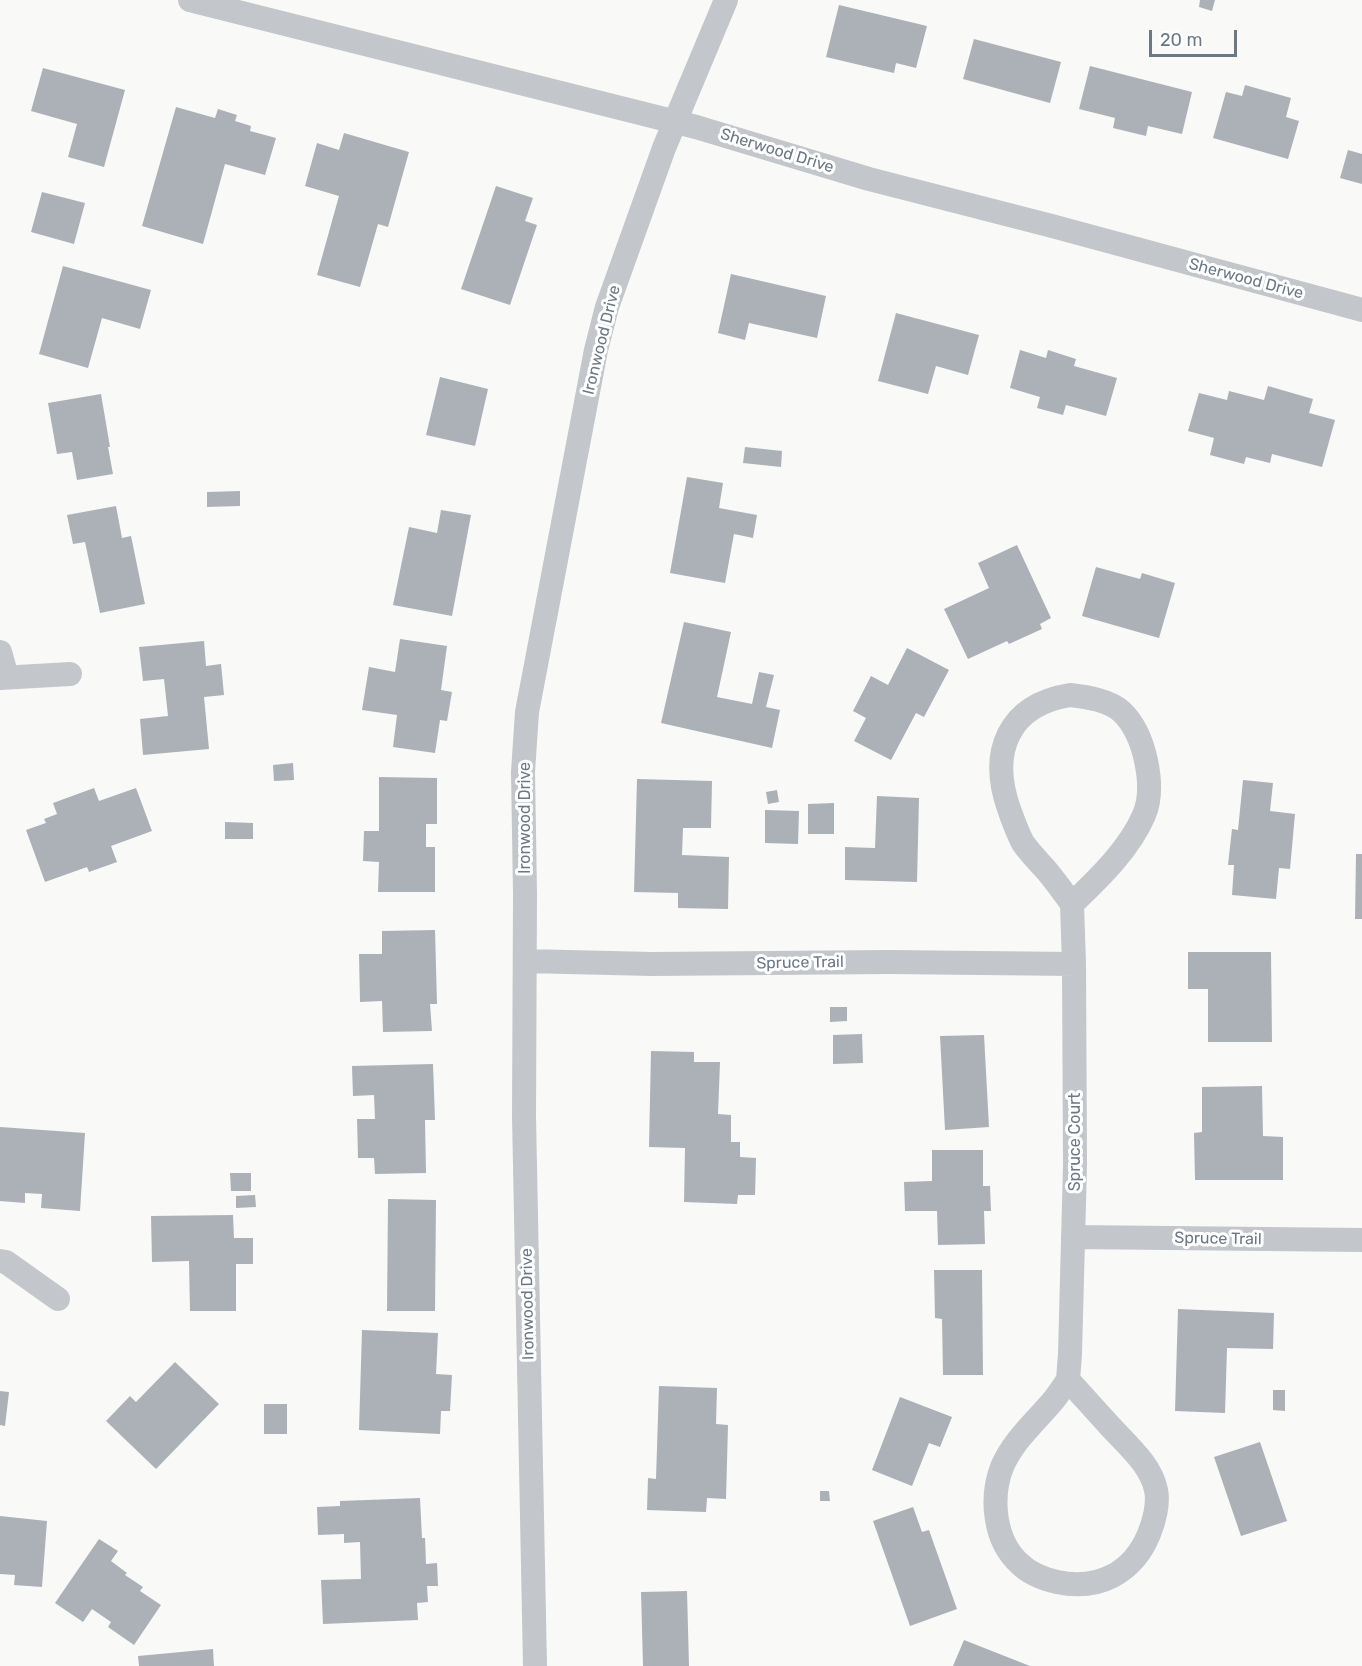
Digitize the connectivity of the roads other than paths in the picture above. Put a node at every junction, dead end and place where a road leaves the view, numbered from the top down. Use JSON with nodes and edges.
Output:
{"nodes":[{"id":1,"x":190,"y":0,"type":"edge"},
{"id":2,"x":726,"y":0,"type":"edge"},
{"id":3,"x":675,"y":122,"type":"junction"},
{"id":4,"x":1362,"y":310,"type":"edge"},
{"id":5,"x":0,"y":652,"type":"edge"},
{"id":6,"x":70,"y":675,"type":"dead end"},
{"id":7,"x":3,"y":678,"type":"edge"},
{"id":8,"x":1072,"y":904,"type":"junction"},
{"id":9,"x":525,"y":961,"type":"junction"},
{"id":10,"x":1074,"y":964,"type":"junction"},
{"id":11,"x":1073,"y":1237,"type":"junction"},
{"id":12,"x":1362,"y":1240,"type":"edge"},
{"id":13,"x":0,"y":1261,"type":"edge"},
{"id":14,"x":58,"y":1299,"type":"dead end"},
{"id":15,"x":1068,"y":1380,"type":"junction"},
{"id":16,"x":535,"y":1666,"type":"edge"}],
"edges":[{"from":1,"to":3,"type":"street","name":"Sherwood Drive"},
{"from":2,"to":3,"type":"street","name":"Ironwood Drive"},
{"from":3,"to":4,"type":"street","name":"Sherwood Drive"},
{"from":3,"to":9,"type":"street","name":"Ironwood Drive"},
{"from":5,"to":7,"type":"street"},
{"from":6,"to":7,"type":"street"},
{"from":8,"to":8,"type":"street"},
{"from":8,"to":10,"type":"street","name":"Spruce Court"},
{"from":9,"to":10,"type":"street","name":"Spruce Trail"},
{"from":9,"to":16,"type":"street","name":"Ironwood Drive"},
{"from":10,"to":11,"type":"street","name":"Spruce Court"},
{"from":11,"to":12,"type":"street","name":"Spruce Trail"},
{"from":11,"to":15,"type":"street","name":"Spruce Court"},
{"from":13,"to":14,"type":"street"},
{"from":15,"to":15,"type":"street"}]}
